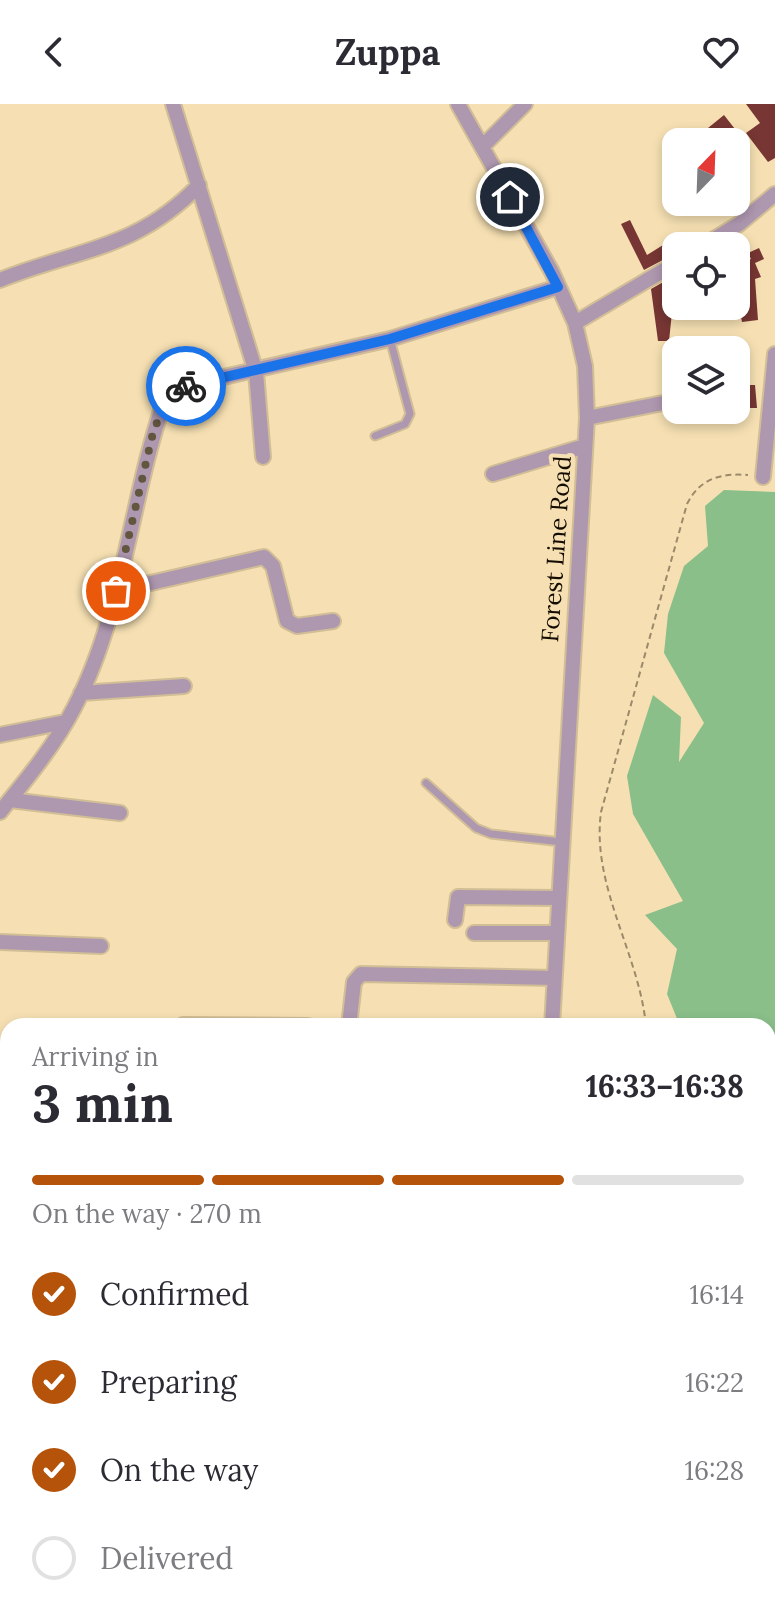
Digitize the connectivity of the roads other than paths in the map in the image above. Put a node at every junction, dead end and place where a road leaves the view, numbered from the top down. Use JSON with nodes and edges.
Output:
{"nodes":[{"id":1,"x":173,"y":104,"type":"edge"},
{"id":2,"x":458,"y":104,"type":"edge"},
{"id":3,"x":525,"y":104,"type":"edge"},
{"id":4,"x":483,"y":146,"type":"junction"},
{"id":5,"x":199,"y":185,"type":"junction"},
{"id":6,"x":775,"y":194,"type":"edge"},
{"id":7,"x":726,"y":232,"type":"edge"},
{"id":8,"x":662,"y":271,"type":"edge"},
{"id":9,"x":0,"y":280,"type":"edge"},
{"id":10,"x":558,"y":287,"type":"junction"},
{"id":11,"x":575,"y":323,"type":"junction"},
{"id":12,"x":390,"y":339,"type":"junction"},
{"id":13,"x":775,"y":354,"type":"edge"},
{"id":14,"x":256,"y":372,"type":"junction"},
{"id":15,"x":662,"y":403,"type":"edge"},
{"id":16,"x":587,"y":418,"type":"junction"},
{"id":17,"x":375,"y":436,"type":"dead end"},
{"id":18,"x":771,"y":444,"type":"edge"},
{"id":19,"x":585,"y":446,"type":"junction"},
{"id":20,"x":263,"y":457,"type":"dead end"},
{"id":21,"x":493,"y":474,"type":"dead end"},
{"id":22,"x":763,"y":477,"type":"road end"},
{"id":23,"x":116,"y":591,"type":"junction"},
{"id":24,"x":333,"y":621,"type":"dead end"},
{"id":25,"x":184,"y":686,"type":"dead end"},
{"id":26,"x":81,"y":693,"type":"junction"},
{"id":27,"x":65,"y":722,"type":"junction"},
{"id":28,"x":0,"y":735,"type":"edge"},
{"id":29,"x":426,"y":783,"type":"dead end"},
{"id":30,"x":10,"y":800,"type":"junction"},
{"id":31,"x":0,"y":812,"type":"edge"},
{"id":32,"x":120,"y":813,"type":"dead end"},
{"id":33,"x":562,"y":842,"type":"junction"},
{"id":34,"x":558,"y":898,"type":"junction"},
{"id":35,"x":455,"y":920,"type":"dead end"},
{"id":36,"x":474,"y":933,"type":"dead end"},
{"id":37,"x":557,"y":933,"type":"junction"},
{"id":38,"x":0,"y":942,"type":"edge"},
{"id":39,"x":101,"y":946,"type":"dead end"},
{"id":40,"x":554,"y":978,"type":"junction"},
{"id":41,"x":350,"y":1018,"type":"edge"},
{"id":42,"x":552,"y":1018,"type":"edge"}],
"edges":[{"from":1,"to":5,"type":"street"},
{"from":2,"to":4,"type":"street","name":"Forest Line Road"},
{"from":3,"to":4,"type":"street"},
{"from":4,"to":10,"type":"street","name":"Forest Line Road"},
{"from":5,"to":9,"type":"street"},
{"from":5,"to":14,"type":"street"},
{"from":6,"to":7,"type":"street"},
{"from":8,"to":11,"type":"street"},
{"from":10,"to":11,"type":"street","name":"Forest Line Road"},
{"from":10,"to":12,"type":"street"},
{"from":11,"to":16,"type":"street","name":"Forest Line Road"},
{"from":12,"to":14,"type":"street"},
{"from":12,"to":17,"type":"lane"},
{"from":13,"to":18,"type":"street"},
{"from":14,"to":20,"type":"street"},
{"from":14,"to":23,"type":"street"},
{"from":15,"to":16,"type":"street"},
{"from":16,"to":19,"type":"street","name":"Forest Line Road"},
{"from":18,"to":22,"type":"street"},
{"from":19,"to":21,"type":"street"},
{"from":19,"to":33,"type":"street","name":"Forest Line Road"},
{"from":23,"to":24,"type":"street"},
{"from":23,"to":26,"type":"street"},
{"from":25,"to":26,"type":"street"},
{"from":26,"to":27,"type":"street"},
{"from":27,"to":28,"type":"street"},
{"from":27,"to":30,"type":"street"},
{"from":29,"to":33,"type":"lane"},
{"from":30,"to":31,"type":"street"},
{"from":30,"to":32,"type":"street"},
{"from":33,"to":34,"type":"street","name":"Forest Line Road"},
{"from":34,"to":35,"type":"street"},
{"from":34,"to":37,"type":"street","name":"Forest Line Road"},
{"from":36,"to":37,"type":"street"},
{"from":37,"to":40,"type":"street","name":"Forest Line Road"},
{"from":38,"to":39,"type":"street"},
{"from":40,"to":41,"type":"street"},
{"from":40,"to":42,"type":"street","name":"Forest Line Road"}]}
